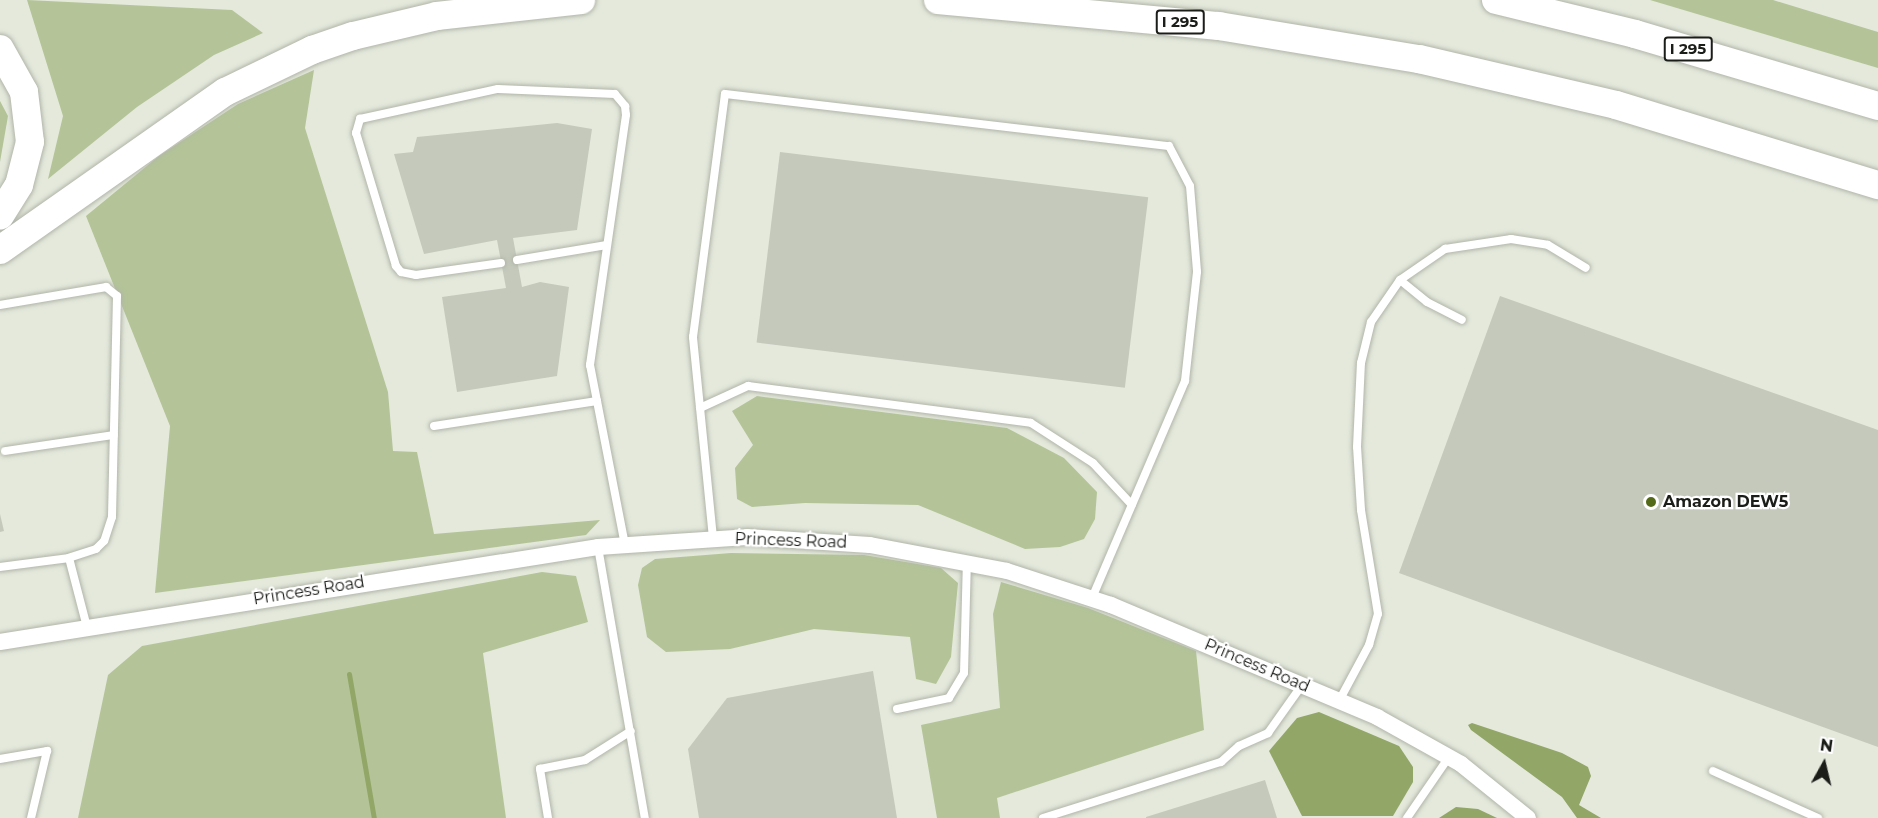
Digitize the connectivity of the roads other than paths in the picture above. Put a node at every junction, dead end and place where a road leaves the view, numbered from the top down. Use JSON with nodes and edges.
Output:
{"nodes":[{"id":1,"x":581,"y":0,"type":"edge"},
{"id":2,"x":938,"y":0,"type":"edge"},
{"id":3,"x":1496,"y":0,"type":"edge"},
{"id":4,"x":0,"y":48,"type":"edge"},
{"id":5,"x":1878,"y":106,"type":"edge"},
{"id":6,"x":1878,"y":185,"type":"edge"},
{"id":7,"x":0,"y":214,"type":"edge"},
{"id":8,"x":607,"y":245,"type":"junction"},
{"id":9,"x":0,"y":250,"type":"edge"},
{"id":10,"x":517,"y":260,"type":"dead end"},
{"id":11,"x":501,"y":263,"type":"dead end"},
{"id":12,"x":1586,"y":268,"type":"dead end"},
{"id":13,"x":1400,"y":280,"type":"junction"},
{"id":14,"x":0,"y":305,"type":"edge"},
{"id":15,"x":1462,"y":320,"type":"dead end"},
{"id":16,"x":597,"y":401,"type":"junction"},
{"id":17,"x":700,"y":408,"type":"junction"},
{"id":18,"x":434,"y":426,"type":"dead end"},
{"id":19,"x":114,"y":435,"type":"junction"},
{"id":20,"x":5,"y":451,"type":"dead end"},
{"id":21,"x":1132,"y":505,"type":"junction"},
{"id":22,"x":713,"y":538,"type":"junction"},
{"id":23,"x":625,"y":545,"type":"junction"},
{"id":24,"x":598,"y":547,"type":"junction"},
{"id":25,"x":69,"y":558,"type":"junction"},
{"id":26,"x":967,"y":562,"type":"junction"},
{"id":27,"x":0,"y":567,"type":"edge"},
{"id":28,"x":1092,"y":598,"type":"junction"},
{"id":29,"x":87,"y":627,"type":"junction"},
{"id":30,"x":0,"y":642,"type":"edge"},
{"id":31,"x":1302,"y":685,"type":"junction"},
{"id":32,"x":1339,"y":701,"type":"junction"},
{"id":33,"x":897,"y":709,"type":"dead end"},
{"id":34,"x":631,"y":731,"type":"junction"},
{"id":35,"x":1449,"y":757,"type":"junction"},
{"id":36,"x":0,"y":759,"type":"edge"},
{"id":37,"x":1713,"y":771,"type":"dead end"},
{"id":38,"x":31,"y":818,"type":"edge"},
{"id":39,"x":548,"y":818,"type":"edge"},
{"id":40,"x":645,"y":818,"type":"edge"},
{"id":41,"x":1043,"y":818,"type":"edge"},
{"id":42,"x":1407,"y":818,"type":"edge"},
{"id":43,"x":1528,"y":818,"type":"edge"},
{"id":44,"x":1818,"y":818,"type":"edge"}],
"edges":[{"from":1,"to":9,"type":"highway"},
{"from":2,"to":6,"type":"highway","number":"I 295"},
{"from":3,"to":5,"type":"highway","number":"I 295"},
{"from":4,"to":7,"type":"highway"},
{"from":8,"to":10,"type":"lane"},
{"from":8,"to":11,"type":"lane"},
{"from":8,"to":16,"type":"lane"},
{"from":12,"to":13,"type":"lane"},
{"from":13,"to":15,"type":"lane"},
{"from":13,"to":32,"type":"lane"},
{"from":14,"to":19,"type":"lane"},
{"from":16,"to":18,"type":"lane"},
{"from":16,"to":23,"type":"lane"},
{"from":17,"to":21,"type":"lane"},
{"from":17,"to":21,"type":"lane"},
{"from":17,"to":22,"type":"lane"},
{"from":19,"to":20,"type":"lane"},
{"from":19,"to":25,"type":"lane"},
{"from":21,"to":28,"type":"lane"},
{"from":22,"to":23,"type":"street","name":"Princess Road"},
{"from":22,"to":26,"type":"street","name":"Princess Road"},
{"from":23,"to":24,"type":"street","name":"Princess Road"},
{"from":24,"to":29,"type":"street","name":"Princess Road"},
{"from":24,"to":34,"type":"lane"},
{"from":25,"to":27,"type":"lane"},
{"from":25,"to":29,"type":"lane"},
{"from":26,"to":28,"type":"street","name":"Princess Road"},
{"from":26,"to":33,"type":"lane"},
{"from":28,"to":31,"type":"street","name":"Princess Road"},
{"from":29,"to":30,"type":"street","name":"Princess Road"},
{"from":31,"to":32,"type":"street","name":"Princess Road"},
{"from":31,"to":41,"type":"lane"},
{"from":32,"to":35,"type":"street","name":"Princess Road"},
{"from":34,"to":39,"type":"lane"},
{"from":34,"to":40,"type":"lane"},
{"from":35,"to":42,"type":"lane"},
{"from":35,"to":43,"type":"street","name":"Princess Road"},
{"from":36,"to":38,"type":"lane"},
{"from":37,"to":44,"type":"lane"}]}
